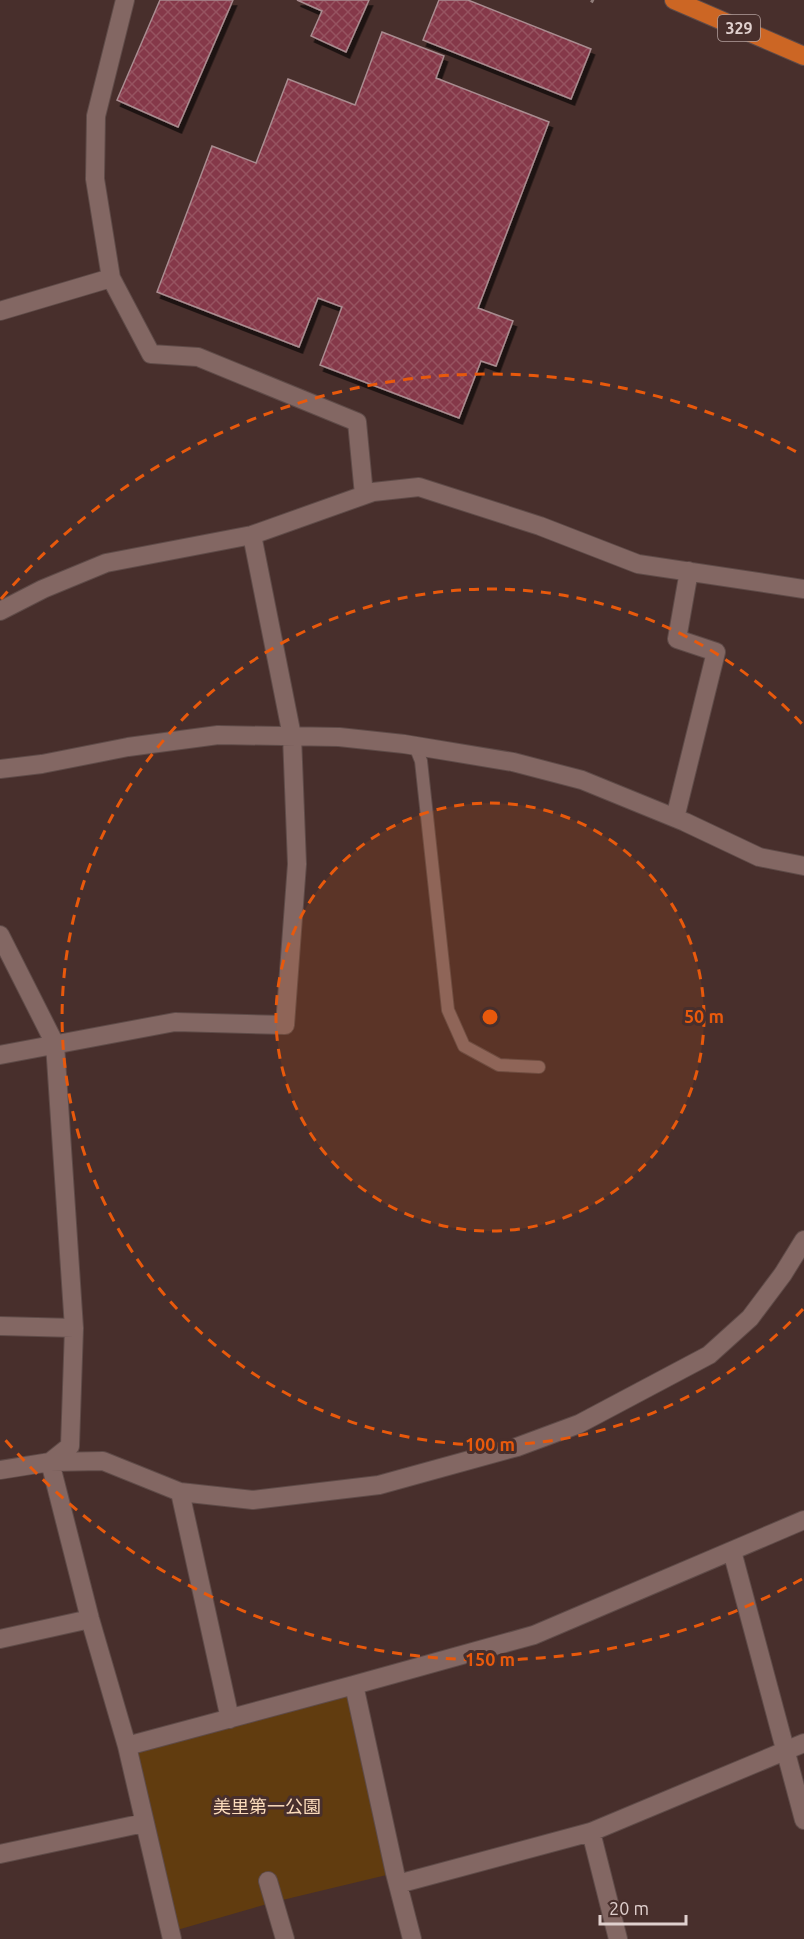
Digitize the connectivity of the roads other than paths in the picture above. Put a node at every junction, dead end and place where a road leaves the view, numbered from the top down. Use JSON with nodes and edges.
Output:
{"nodes":[{"id":1,"x":125,"y":0,"type":"edge"},
{"id":2,"x":685,"y":2,"type":"edge"},
{"id":3,"x":804,"y":56,"type":"edge"},
{"id":4,"x":111,"y":278,"type":"junction"},
{"id":5,"x":0,"y":311,"type":"edge"},
{"id":6,"x":364,"y":495,"type":"junction"},
{"id":7,"x":252,"y":535,"type":"junction"},
{"id":8,"x":689,"y":571,"type":"junction"},
{"id":9,"x":804,"y":589,"type":"edge"},
{"id":10,"x":0,"y":611,"type":"edge"},
{"id":11,"x":292,"y":736,"type":"junction"},
{"id":12,"x":415,"y":746,"type":"junction"},
{"id":13,"x":0,"y":770,"type":"edge"},
{"id":14,"x":675,"y":818,"type":"junction"},
{"id":15,"x":804,"y":866,"type":"edge"},
{"id":16,"x":0,"y":935,"type":"edge"},
{"id":17,"x":55,"y":1044,"type":"junction"},
{"id":18,"x":0,"y":1055,"type":"edge"},
{"id":19,"x":539,"y":1067,"type":"dead end"},
{"id":20,"x":804,"y":1240,"type":"edge"},
{"id":21,"x":0,"y":1326,"type":"edge"},
{"id":22,"x":74,"y":1328,"type":"junction"},
{"id":23,"x":50,"y":1462,"type":"junction"},
{"id":24,"x":0,"y":1470,"type":"edge"},
{"id":25,"x":180,"y":1492,"type":"junction"},
{"id":26,"x":804,"y":1520,"type":"edge"},
{"id":27,"x":732,"y":1551,"type":"junction"},
{"id":28,"x":90,"y":1619,"type":"junction"},
{"id":29,"x":0,"y":1639,"type":"edge"},
{"id":30,"x":354,"y":1686,"type":"junction"},
{"id":31,"x":230,"y":1719,"type":"junction"},
{"id":32,"x":804,"y":1743,"type":"edge"},
{"id":33,"x":127,"y":1746,"type":"junction"},
{"id":34,"x":787,"y":1751,"type":"junction"},
{"id":35,"x":804,"y":1820,"type":"edge"},
{"id":36,"x":144,"y":1823,"type":"junction"},
{"id":37,"x":591,"y":1832,"type":"junction"},
{"id":38,"x":0,"y":1854,"type":"edge"},
{"id":39,"x":268,"y":1881,"type":"dead end"},
{"id":40,"x":398,"y":1884,"type":"junction"},
{"id":41,"x":172,"y":1939,"type":"edge"},
{"id":42,"x":285,"y":1939,"type":"edge"},
{"id":43,"x":412,"y":1939,"type":"edge"},
{"id":44,"x":618,"y":1939,"type":"edge"}],
"edges":[{"from":1,"to":4,"type":"street"},
{"from":2,"to":3,"type":"highway","number":"329"},
{"from":4,"to":5,"type":"street"},
{"from":4,"to":6,"type":"street"},
{"from":6,"to":7,"type":"street"},
{"from":6,"to":8,"type":"street"},
{"from":7,"to":10,"type":"street"},
{"from":7,"to":11,"type":"street"},
{"from":8,"to":9,"type":"street"},
{"from":8,"to":14,"type":"street"},
{"from":11,"to":12,"type":"street"},
{"from":11,"to":13,"type":"street"},
{"from":11,"to":17,"type":"street"},
{"from":12,"to":14,"type":"street"},
{"from":12,"to":19,"type":"lane"},
{"from":14,"to":15,"type":"street"},
{"from":16,"to":17,"type":"street"},
{"from":17,"to":18,"type":"street"},
{"from":17,"to":22,"type":"street"},
{"from":20,"to":25,"type":"street"},
{"from":21,"to":22,"type":"street"},
{"from":22,"to":23,"type":"street"},
{"from":23,"to":24,"type":"street"},
{"from":23,"to":25,"type":"street"},
{"from":23,"to":28,"type":"street"},
{"from":25,"to":31,"type":"street"},
{"from":26,"to":27,"type":"street"},
{"from":27,"to":30,"type":"street"},
{"from":27,"to":34,"type":"street"},
{"from":28,"to":29,"type":"street"},
{"from":28,"to":33,"type":"street"},
{"from":30,"to":31,"type":"street"},
{"from":30,"to":40,"type":"street"},
{"from":31,"to":33,"type":"street"},
{"from":32,"to":34,"type":"street"},
{"from":33,"to":36,"type":"street"},
{"from":34,"to":35,"type":"street"},
{"from":34,"to":37,"type":"street"},
{"from":36,"to":38,"type":"street"},
{"from":36,"to":41,"type":"street"},
{"from":37,"to":40,"type":"street"},
{"from":37,"to":44,"type":"street"},
{"from":39,"to":42,"type":"street"},
{"from":40,"to":43,"type":"street"}]}
